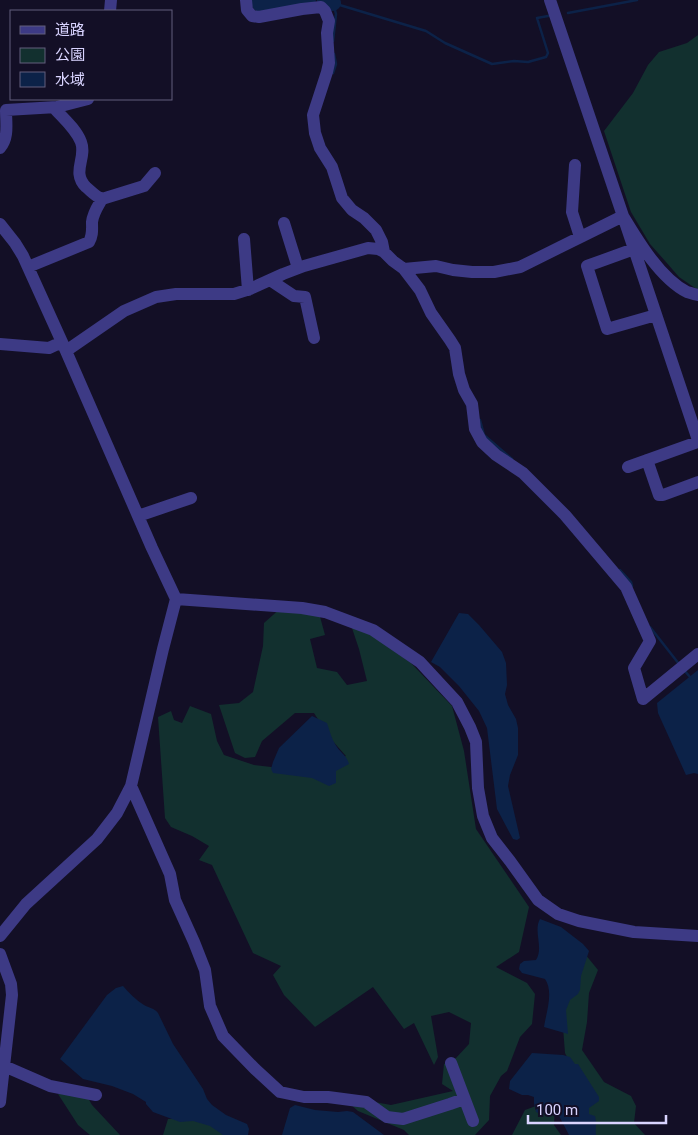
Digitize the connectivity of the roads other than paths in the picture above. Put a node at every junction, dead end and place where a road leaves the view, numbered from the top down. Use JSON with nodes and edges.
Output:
{"nodes":[{"id":1,"x":246,"y":0,"type":"edge"},
{"id":2,"x":550,"y":0,"type":"edge"},
{"id":3,"x":84,"y":100,"type":"edge"},
{"id":4,"x":54,"y":108,"type":"junction"},
{"id":5,"x":0,"y":148,"type":"edge"},
{"id":6,"x":575,"y":164,"type":"dead end"},
{"id":7,"x":155,"y":173,"type":"dead end"},
{"id":8,"x":102,"y":199,"type":"junction"},
{"id":9,"x":623,"y":216,"type":"junction"},
{"id":10,"x":284,"y":223,"type":"dead end"},
{"id":11,"x":0,"y":224,"type":"edge"},
{"id":12,"x":580,"y":237,"type":"junction"},
{"id":13,"x":244,"y":238,"type":"dead end"},
{"id":14,"x":634,"y":249,"type":"junction"},
{"id":15,"x":384,"y":252,"type":"junction"},
{"id":16,"x":28,"y":266,"type":"junction"},
{"id":17,"x":298,"y":268,"type":"junction"},
{"id":18,"x":404,"y":269,"type":"junction"},
{"id":19,"x":270,"y":280,"type":"junction"},
{"id":20,"x":248,"y":290,"type":"junction"},
{"id":21,"x":698,"y":295,"type":"edge"},
{"id":22,"x":656,"y":316,"type":"junction"},
{"id":23,"x":314,"y":338,"type":"dead end"},
{"id":24,"x":0,"y":344,"type":"edge"},
{"id":25,"x":64,"y":346,"type":"junction"},
{"id":26,"x":698,"y":441,"type":"edge"},
{"id":27,"x":647,"y":460,"type":"junction"},
{"id":28,"x":628,"y":467,"type":"dead end"},
{"id":29,"x":698,"y":482,"type":"edge"},
{"id":30,"x":191,"y":498,"type":"dead end"},
{"id":31,"x":138,"y":516,"type":"junction"},
{"id":32,"x":176,"y":599,"type":"junction"},
{"id":33,"x":698,"y":654,"type":"edge"},
{"id":34,"x":131,"y":786,"type":"junction"},
{"id":35,"x":0,"y":936,"type":"edge"},
{"id":36,"x":698,"y":936,"type":"edge"},
{"id":37,"x":0,"y":954,"type":"edge"},
{"id":38,"x":451,"y":1063,"type":"dead end"},
{"id":39,"x":4,"y":1066,"type":"junction"},
{"id":40,"x":96,"y":1095,"type":"dead end"},
{"id":41,"x":464,"y":1099,"type":"junction"},
{"id":42,"x":0,"y":1102,"type":"edge"},
{"id":43,"x":473,"y":1122,"type":"dead end"}],
"edges":[{"from":1,"to":15,"type":"street"},
{"from":2,"to":9,"type":"street"},
{"from":3,"to":4,"type":"street"},
{"from":4,"to":5,"type":"street"},
{"from":4,"to":8,"type":"street"},
{"from":6,"to":12,"type":"street"},
{"from":7,"to":8,"type":"street"},
{"from":8,"to":16,"type":"street"},
{"from":9,"to":12,"type":"street"},
{"from":9,"to":14,"type":"street"},
{"from":9,"to":21,"type":"street"},
{"from":10,"to":17,"type":"street"},
{"from":11,"to":16,"type":"street"},
{"from":12,"to":18,"type":"street"},
{"from":13,"to":20,"type":"street"},
{"from":14,"to":22,"type":"street"},
{"from":14,"to":22,"type":"street"},
{"from":15,"to":17,"type":"street"},
{"from":15,"to":18,"type":"street"},
{"from":16,"to":25,"type":"street"},
{"from":17,"to":19,"type":"street"},
{"from":18,"to":33,"type":"street"},
{"from":19,"to":20,"type":"street"},
{"from":19,"to":23,"type":"street"},
{"from":20,"to":25,"type":"street"},
{"from":22,"to":26,"type":"street"},
{"from":24,"to":25,"type":"street"},
{"from":25,"to":31,"type":"street"},
{"from":26,"to":27,"type":"street"},
{"from":27,"to":28,"type":"street"},
{"from":27,"to":29,"type":"street"},
{"from":30,"to":31,"type":"street"},
{"from":31,"to":32,"type":"street"},
{"from":32,"to":34,"type":"street"},
{"from":32,"to":36,"type":"street"},
{"from":34,"to":35,"type":"street"},
{"from":34,"to":41,"type":"street"},
{"from":37,"to":39,"type":"street"},
{"from":38,"to":41,"type":"street"},
{"from":39,"to":40,"type":"street"},
{"from":39,"to":42,"type":"street"},
{"from":41,"to":43,"type":"street"}]}
